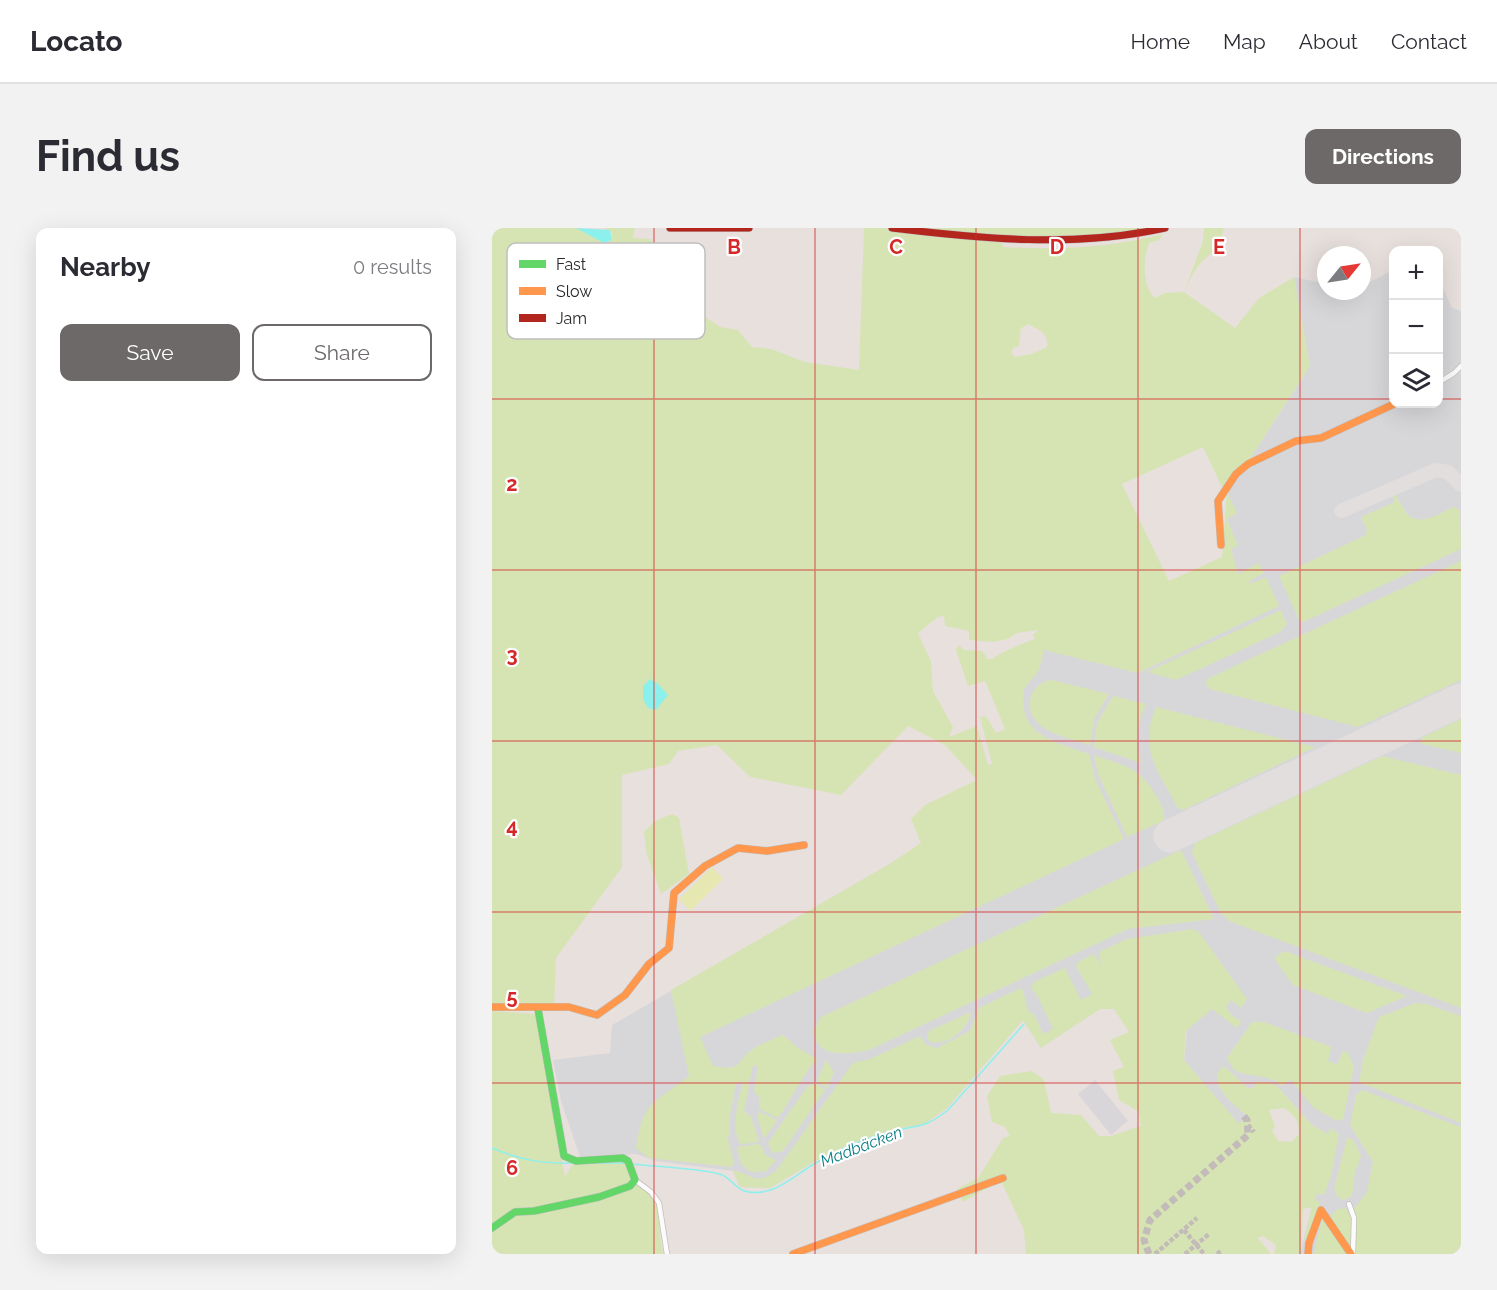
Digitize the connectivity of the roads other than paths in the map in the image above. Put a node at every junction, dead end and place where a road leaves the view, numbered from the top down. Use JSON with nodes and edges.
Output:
{"nodes":[{"id":1,"x":670,"y":228,"type":"edge"},
{"id":2,"x":749,"y":228,"type":"edge"},
{"id":3,"x":892,"y":228,"type":"edge"},
{"id":4,"x":1165,"y":228,"type":"edge"},
{"id":5,"x":1461,"y":366,"type":"edge"},
{"id":6,"x":1443,"y":380,"type":"edge"},
{"id":7,"x":1389,"y":406,"type":"edge"},
{"id":8,"x":1221,"y":546,"type":"dead end"},
{"id":9,"x":804,"y":845,"type":"dead end"},
{"id":10,"x":492,"y":1006,"type":"edge"},
{"id":11,"x":538,"y":1009,"type":"junction"},
{"id":12,"x":1003,"y":1179,"type":"dead end"},
{"id":13,"x":635,"y":1180,"type":"junction"},
{"id":14,"x":1349,"y":1204,"type":"dead end"},
{"id":15,"x":492,"y":1228,"type":"edge"},
{"id":16,"x":667,"y":1254,"type":"edge"},
{"id":17,"x":793,"y":1254,"type":"edge"},
{"id":18,"x":1308,"y":1254,"type":"edge"},
{"id":19,"x":1352,"y":1254,"type":"edge"}],
"edges":[{"from":1,"to":2,"type":"street"},
{"from":3,"to":4,"type":"street"},
{"from":5,"to":6,"type":"street"},
{"from":7,"to":8,"type":"street"},
{"from":9,"to":11,"type":"street"},
{"from":10,"to":11,"type":"street"},
{"from":11,"to":13,"type":"street"},
{"from":12,"to":17,"type":"street"},
{"from":13,"to":15,"type":"street"},
{"from":13,"to":16,"type":"street"},
{"from":14,"to":19,"type":"street"},
{"from":18,"to":19,"type":"street"}]}
